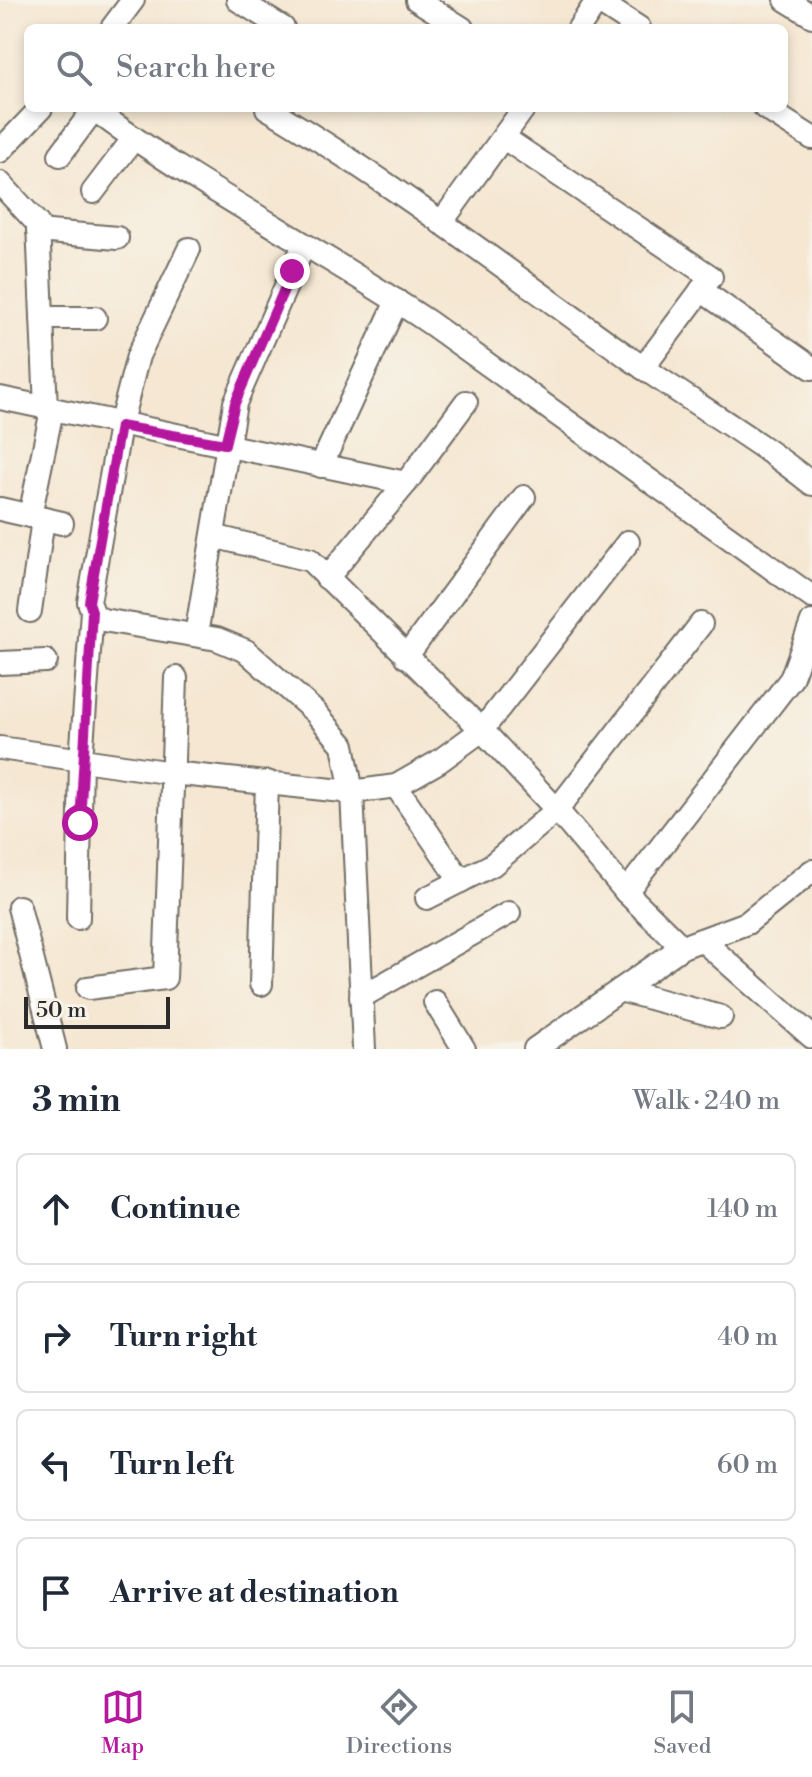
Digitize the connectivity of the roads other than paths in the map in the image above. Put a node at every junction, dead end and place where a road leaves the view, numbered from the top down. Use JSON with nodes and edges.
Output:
{"nodes":[{"id":1,"x":133,"y":0,"type":"edge"},
{"id":2,"x":238,"y":0,"type":"edge"},
{"id":3,"x":417,"y":0,"type":"edge"},
{"id":4,"x":596,"y":0,"type":"edge"},
{"id":5,"x":786,"y":0,"type":"edge"},
{"id":6,"x":812,"y":16,"type":"edge"},
{"id":7,"x":436,"y":21,"type":"edge"},
{"id":8,"x":122,"y":24,"type":"edge"},
{"id":9,"x":277,"y":24,"type":"edge"},
{"id":10,"x":581,"y":24,"type":"edge"},
{"id":11,"x":633,"y":24,"type":"edge"},
{"id":12,"x":37,"y":112,"type":"edge"},
{"id":13,"x":91,"y":112,"type":"edge"},
{"id":14,"x":97,"y":112,"type":"edge"},
{"id":15,"x":273,"y":112,"type":"edge"},
{"id":16,"x":521,"y":112,"type":"edge"},
{"id":17,"x":771,"y":112,"type":"edge"},
{"id":18,"x":134,"y":138,"type":"junction"},
{"id":19,"x":504,"y":138,"type":"junction"},
{"id":20,"x":812,"y":138,"type":"edge"},
{"id":21,"x":0,"y":151,"type":"edge"},
{"id":22,"x":60,"y":155,"type":"dead end"},
{"id":23,"x":0,"y":183,"type":"edge"},
{"id":24,"x":93,"y":192,"type":"dead end"},
{"id":25,"x":441,"y":223,"type":"junction"},
{"id":26,"x":38,"y":231,"type":"junction"},
{"id":27,"x":117,"y":238,"type":"dead end"},
{"id":28,"x":304,"y":245,"type":"junction"},
{"id":29,"x":189,"y":249,"type":"dead end"},
{"id":30,"x":701,"y":290,"type":"junction"},
{"id":31,"x":397,"y":301,"type":"junction"},
{"id":32,"x":42,"y":318,"type":"junction"},
{"id":33,"x":95,"y":318,"type":"dead end"},
{"id":34,"x":643,"y":368,"type":"junction"},
{"id":35,"x":812,"y":368,"type":"edge"},
{"id":36,"x":0,"y":398,"type":"edge"},
{"id":37,"x":466,"y":402,"type":"dead end"},
{"id":38,"x":49,"y":410,"type":"junction"},
{"id":39,"x":120,"y":426,"type":"junction"},
{"id":40,"x":225,"y":444,"type":"junction"},
{"id":41,"x":321,"y":466,"type":"junction"},
{"id":42,"x":406,"y":483,"type":"junction"},
{"id":43,"x":812,"y":484,"type":"edge"},
{"id":44,"x":524,"y":497,"type":"dead end"},
{"id":45,"x":0,"y":509,"type":"edge"},
{"id":46,"x":45,"y":519,"type":"junction"},
{"id":47,"x":213,"y":536,"type":"junction"},
{"id":48,"x":628,"y":542,"type":"dead end"},
{"id":49,"x":327,"y":578,"type":"junction"},
{"id":50,"x":812,"y":597,"type":"edge"},
{"id":51,"x":30,"y":611,"type":"dead end"},
{"id":52,"x":92,"y":611,"type":"junction"},
{"id":53,"x":701,"y":624,"type":"dead end"},
{"id":54,"x":196,"y":635,"type":"junction"},
{"id":55,"x":810,"y":635,"type":"edge"},
{"id":56,"x":406,"y":657,"type":"junction"},
{"id":57,"x":46,"y":661,"type":"dead end"},
{"id":58,"x":0,"y":663,"type":"edge"},
{"id":59,"x":176,"y":678,"type":"dead end"},
{"id":60,"x":482,"y":730,"type":"junction"},
{"id":61,"x":0,"y":748,"type":"edge"},
{"id":62,"x":81,"y":759,"type":"junction"},
{"id":63,"x":172,"y":773,"type":"junction"},
{"id":64,"x":267,"y":782,"type":"junction"},
{"id":65,"x":396,"y":786,"type":"junction"},
{"id":66,"x":352,"y":792,"type":"junction"},
{"id":67,"x":557,"y":810,"type":"junction"},
{"id":68,"x":812,"y":871,"type":"edge"},
{"id":69,"x":461,"y":881,"type":"junction"},
{"id":70,"x":626,"y":892,"type":"junction"},
{"id":71,"x":427,"y":898,"type":"dead end"},
{"id":72,"x":19,"y":907,"type":"dead end"},
{"id":73,"x":509,"y":913,"type":"dead end"},
{"id":74,"x":78,"y":918,"type":"dead end"},
{"id":75,"x":692,"y":943,"type":"junction"},
{"id":76,"x":261,"y":984,"type":"dead end"},
{"id":77,"x":88,"y":988,"type":"dead end"},
{"id":78,"x":620,"y":990,"type":"junction"},
{"id":79,"x":361,"y":997,"type":"junction"},
{"id":80,"x":435,"y":1002,"type":"dead end"},
{"id":81,"x":721,"y":1017,"type":"dead end"},
{"id":82,"x":812,"y":1037,"type":"edge"},
{"id":83,"x":55,"y":1049,"type":"edge"},
{"id":84,"x":364,"y":1049,"type":"edge"},
{"id":85,"x":464,"y":1049,"type":"edge"},
{"id":86,"x":538,"y":1049,"type":"edge"}],
"edges":[{"from":1,"to":8,"type":"street"},
{"from":2,"to":9,"type":"street"},
{"from":3,"to":7,"type":"street"},
{"from":4,"to":10,"type":"street"},
{"from":4,"to":11,"type":"street"},
{"from":5,"to":6,"type":"street"},
{"from":12,"to":21,"type":"street"},
{"from":13,"to":22,"type":"street"},
{"from":14,"to":18,"type":"street"},
{"from":15,"to":25,"type":"street"},
{"from":16,"to":19,"type":"street"},
{"from":17,"to":20,"type":"street"},
{"from":18,"to":24,"type":"street"},
{"from":18,"to":28,"type":"street"},
{"from":19,"to":25,"type":"street"},
{"from":19,"to":30,"type":"street"},
{"from":23,"to":26,"type":"street"},
{"from":25,"to":34,"type":"street"},
{"from":26,"to":27,"type":"street"},
{"from":26,"to":32,"type":"street"},
{"from":28,"to":31,"type":"street"},
{"from":28,"to":40,"type":"street"},
{"from":29,"to":39,"type":"street"},
{"from":30,"to":34,"type":"street"},
{"from":30,"to":35,"type":"street"},
{"from":31,"to":41,"type":"street"},
{"from":31,"to":50,"type":"street"},
{"from":32,"to":33,"type":"street"},
{"from":32,"to":38,"type":"street"},
{"from":34,"to":43,"type":"street"},
{"from":36,"to":38,"type":"street"},
{"from":37,"to":42,"type":"street"},
{"from":38,"to":39,"type":"street"},
{"from":38,"to":46,"type":"street"},
{"from":39,"to":40,"type":"street"},
{"from":39,"to":52,"type":"street"},
{"from":40,"to":41,"type":"street"},
{"from":40,"to":47,"type":"street"},
{"from":41,"to":42,"type":"street"},
{"from":42,"to":49,"type":"street"},
{"from":44,"to":56,"type":"street"},
{"from":45,"to":46,"type":"street"},
{"from":46,"to":51,"type":"street"},
{"from":47,"to":49,"type":"street"},
{"from":47,"to":54,"type":"street"},
{"from":48,"to":60,"type":"street"},
{"from":49,"to":56,"type":"street"},
{"from":52,"to":54,"type":"street"},
{"from":52,"to":62,"type":"street"},
{"from":53,"to":67,"type":"street"},
{"from":54,"to":66,"type":"street"},
{"from":55,"to":70,"type":"street"},
{"from":56,"to":60,"type":"street"},
{"from":57,"to":58,"type":"street"},
{"from":59,"to":63,"type":"street"},
{"from":60,"to":65,"type":"street"},
{"from":60,"to":67,"type":"street"},
{"from":61,"to":62,"type":"street"},
{"from":62,"to":63,"type":"street"},
{"from":62,"to":74,"type":"street"},
{"from":63,"to":64,"type":"street"},
{"from":63,"to":77,"type":"street"},
{"from":64,"to":66,"type":"street"},
{"from":64,"to":76,"type":"street"},
{"from":65,"to":66,"type":"street"},
{"from":65,"to":69,"type":"street"},
{"from":66,"to":79,"type":"street"},
{"from":67,"to":69,"type":"street"},
{"from":67,"to":70,"type":"street"},
{"from":68,"to":75,"type":"street"},
{"from":69,"to":71,"type":"street"},
{"from":70,"to":75,"type":"street"},
{"from":72,"to":83,"type":"street"},
{"from":73,"to":79,"type":"street"},
{"from":75,"to":78,"type":"street"},
{"from":75,"to":82,"type":"street"},
{"from":78,"to":81,"type":"street"},
{"from":78,"to":86,"type":"street"},
{"from":79,"to":84,"type":"street"},
{"from":80,"to":85,"type":"street"}]}
